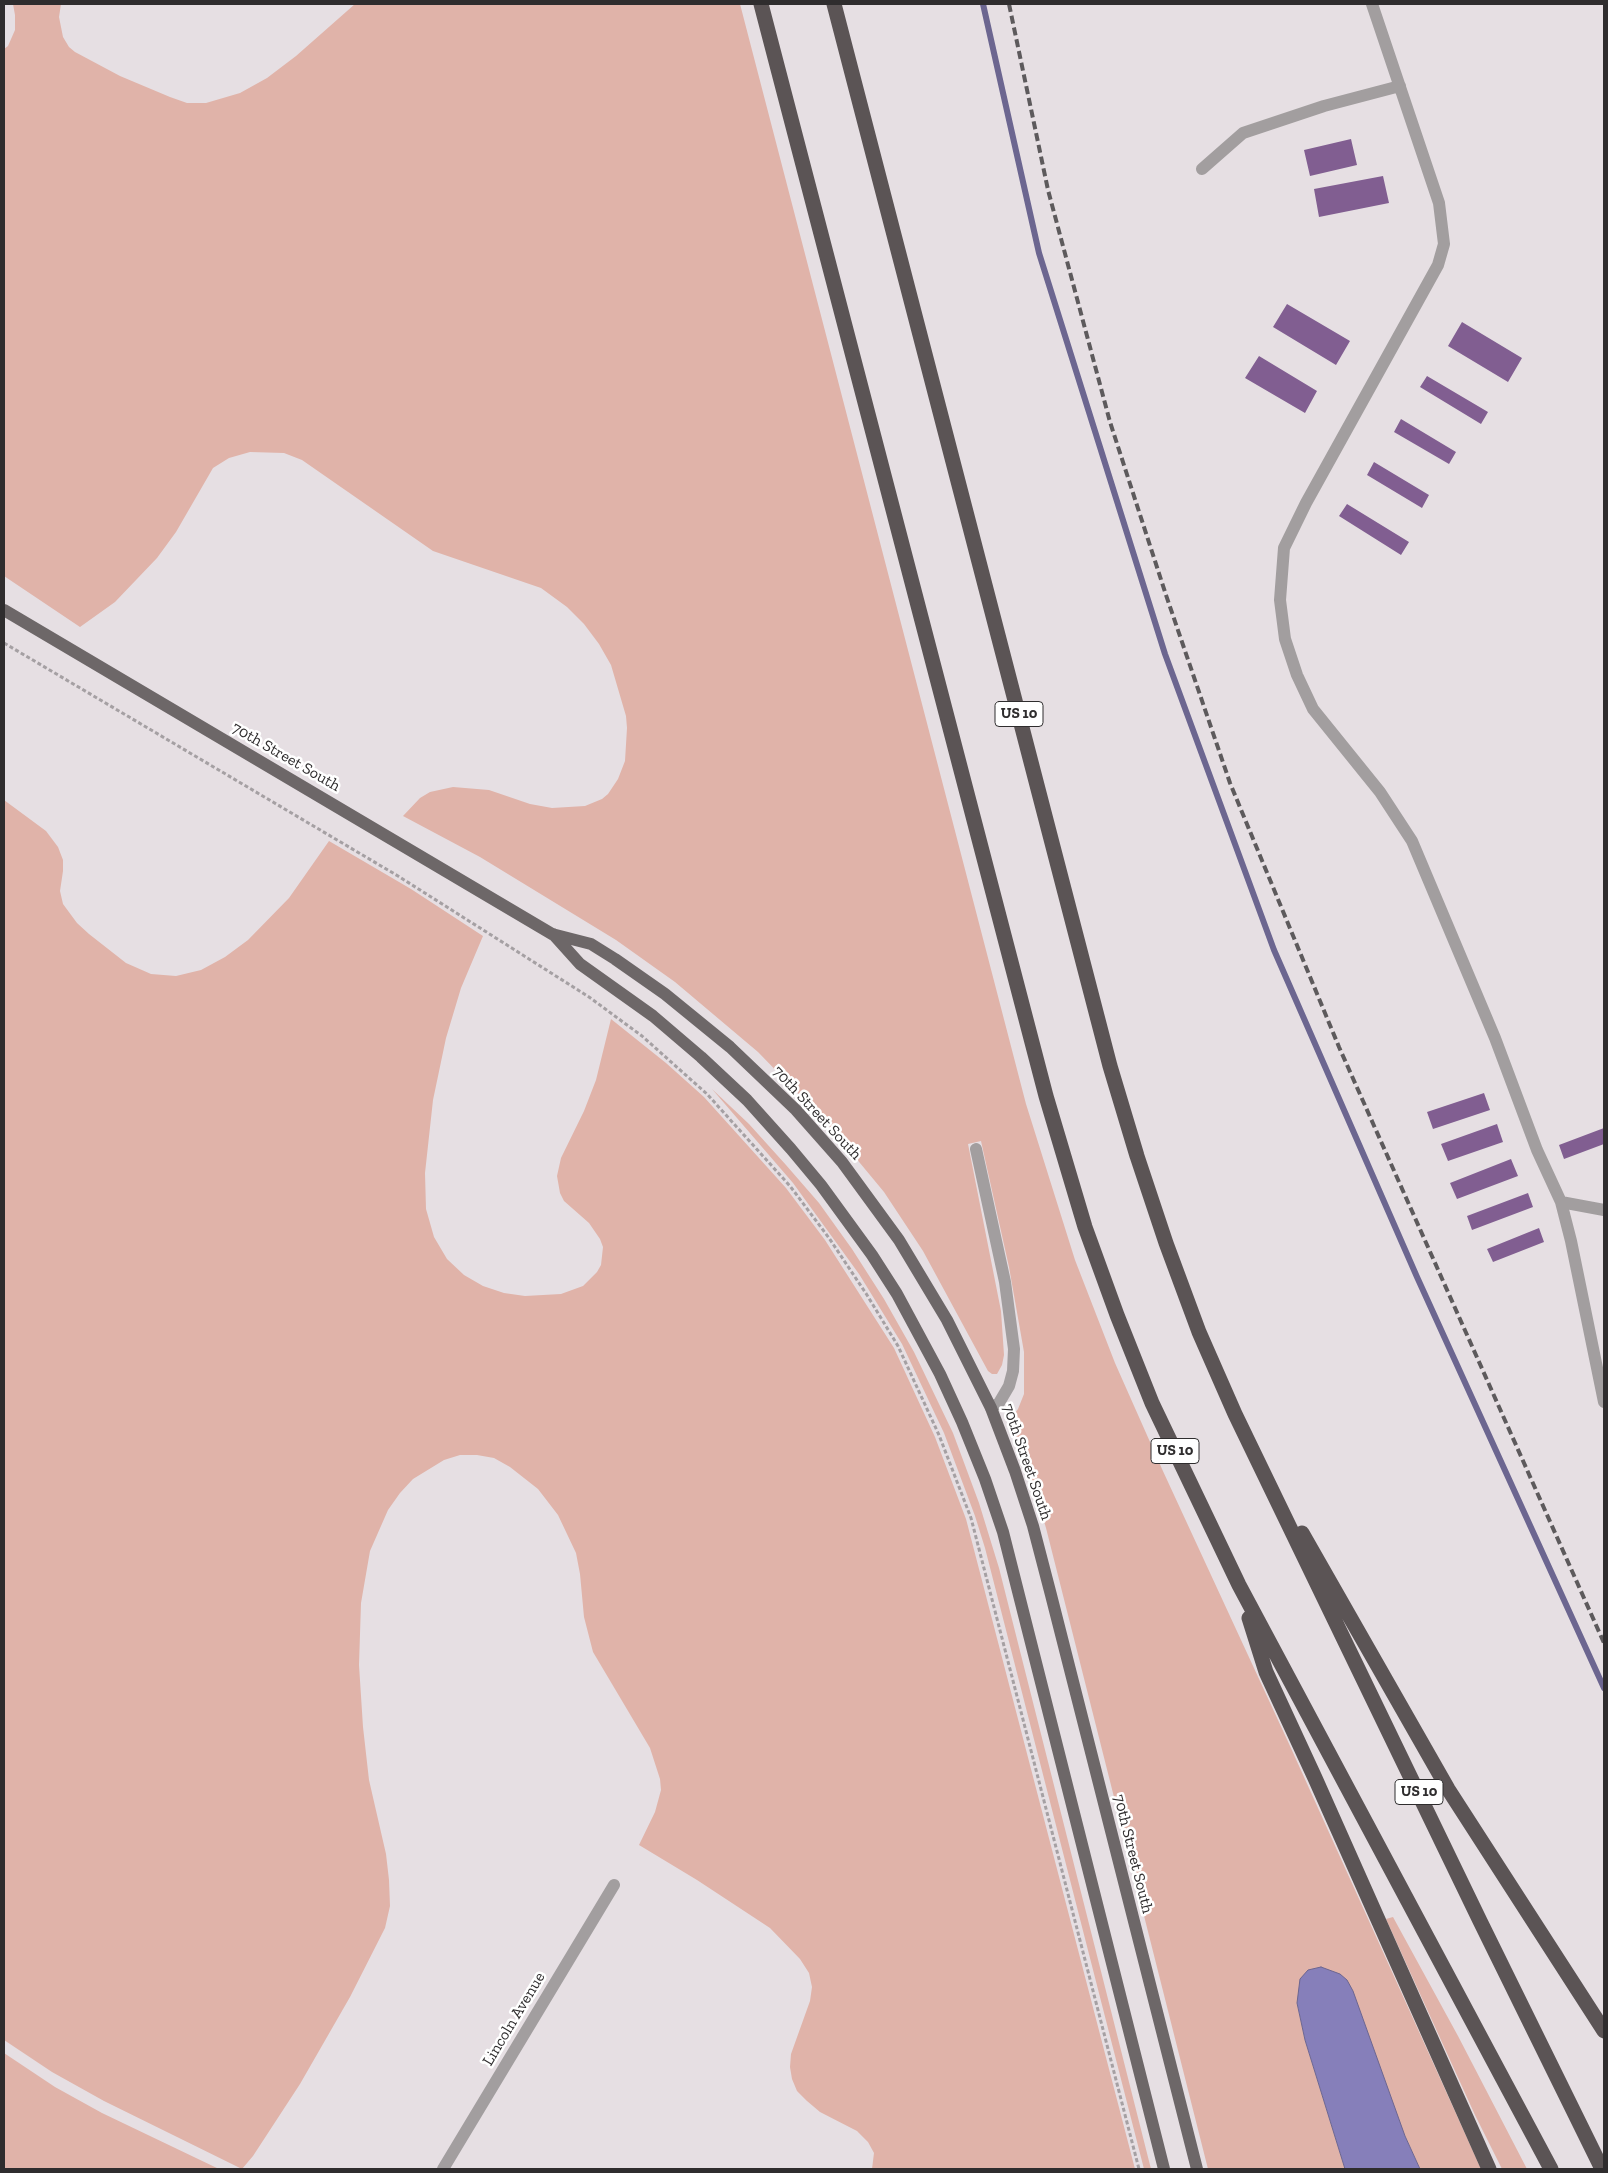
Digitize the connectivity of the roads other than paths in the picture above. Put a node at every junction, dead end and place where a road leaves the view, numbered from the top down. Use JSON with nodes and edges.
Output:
{"nodes":[{"id":1,"x":761,"y":4,"type":"edge"},
{"id":2,"x":834,"y":4,"type":"edge"},
{"id":3,"x":1372,"y":4,"type":"edge"},
{"id":4,"x":1400,"y":86,"type":"junction"},
{"id":5,"x":1202,"y":169,"type":"dead end"},
{"id":6,"x":4,"y":610,"type":"edge"},
{"id":7,"x":552,"y":934,"type":"junction"},
{"id":8,"x":976,"y":1149,"type":"dead end"},
{"id":9,"x":1560,"y":1202,"type":"junction"},
{"id":10,"x":1604,"y":1210,"type":"edge"},
{"id":11,"x":1604,"y":1402,"type":"edge"},
{"id":12,"x":991,"y":1408,"type":"junction"},
{"id":13,"x":1235,"y":1414,"type":"junction"},
{"id":14,"x":1239,"y":1585,"type":"junction"},
{"id":15,"x":614,"y":1885,"type":"dead end"},
{"id":16,"x":1604,"y":2031,"type":"edge"},
{"id":17,"x":443,"y":2169,"type":"edge"},
{"id":18,"x":1164,"y":2169,"type":"edge"},
{"id":19,"x":1196,"y":2169,"type":"edge"},
{"id":20,"x":1489,"y":2169,"type":"edge"},
{"id":21,"x":1551,"y":2169,"type":"edge"},
{"id":22,"x":1602,"y":2169,"type":"edge"}],
"edges":[{"from":1,"to":14,"type":"highway","number":"US 10"},
{"from":2,"to":13,"type":"highway","number":"US 10"},
{"from":3,"to":4,"type":"street"},
{"from":4,"to":5,"type":"street"},
{"from":4,"to":9,"type":"street"},
{"from":6,"to":7,"type":"main road","name":"70th Street South"},
{"from":7,"to":12,"type":"main road","name":"70th Street South"},
{"from":7,"to":18,"type":"main road","name":"70th Street South"},
{"from":8,"to":12,"type":"street"},
{"from":9,"to":10,"type":"street"},
{"from":9,"to":11,"type":"street"},
{"from":12,"to":19,"type":"main road","name":"70th Street South"},
{"from":13,"to":16,"type":"highway"},
{"from":13,"to":22,"type":"highway","number":"US 10"},
{"from":14,"to":20,"type":"highway"},
{"from":14,"to":21,"type":"highway","number":"US 10"},
{"from":15,"to":17,"type":"street","name":"Lincoln Avenue"}]}
